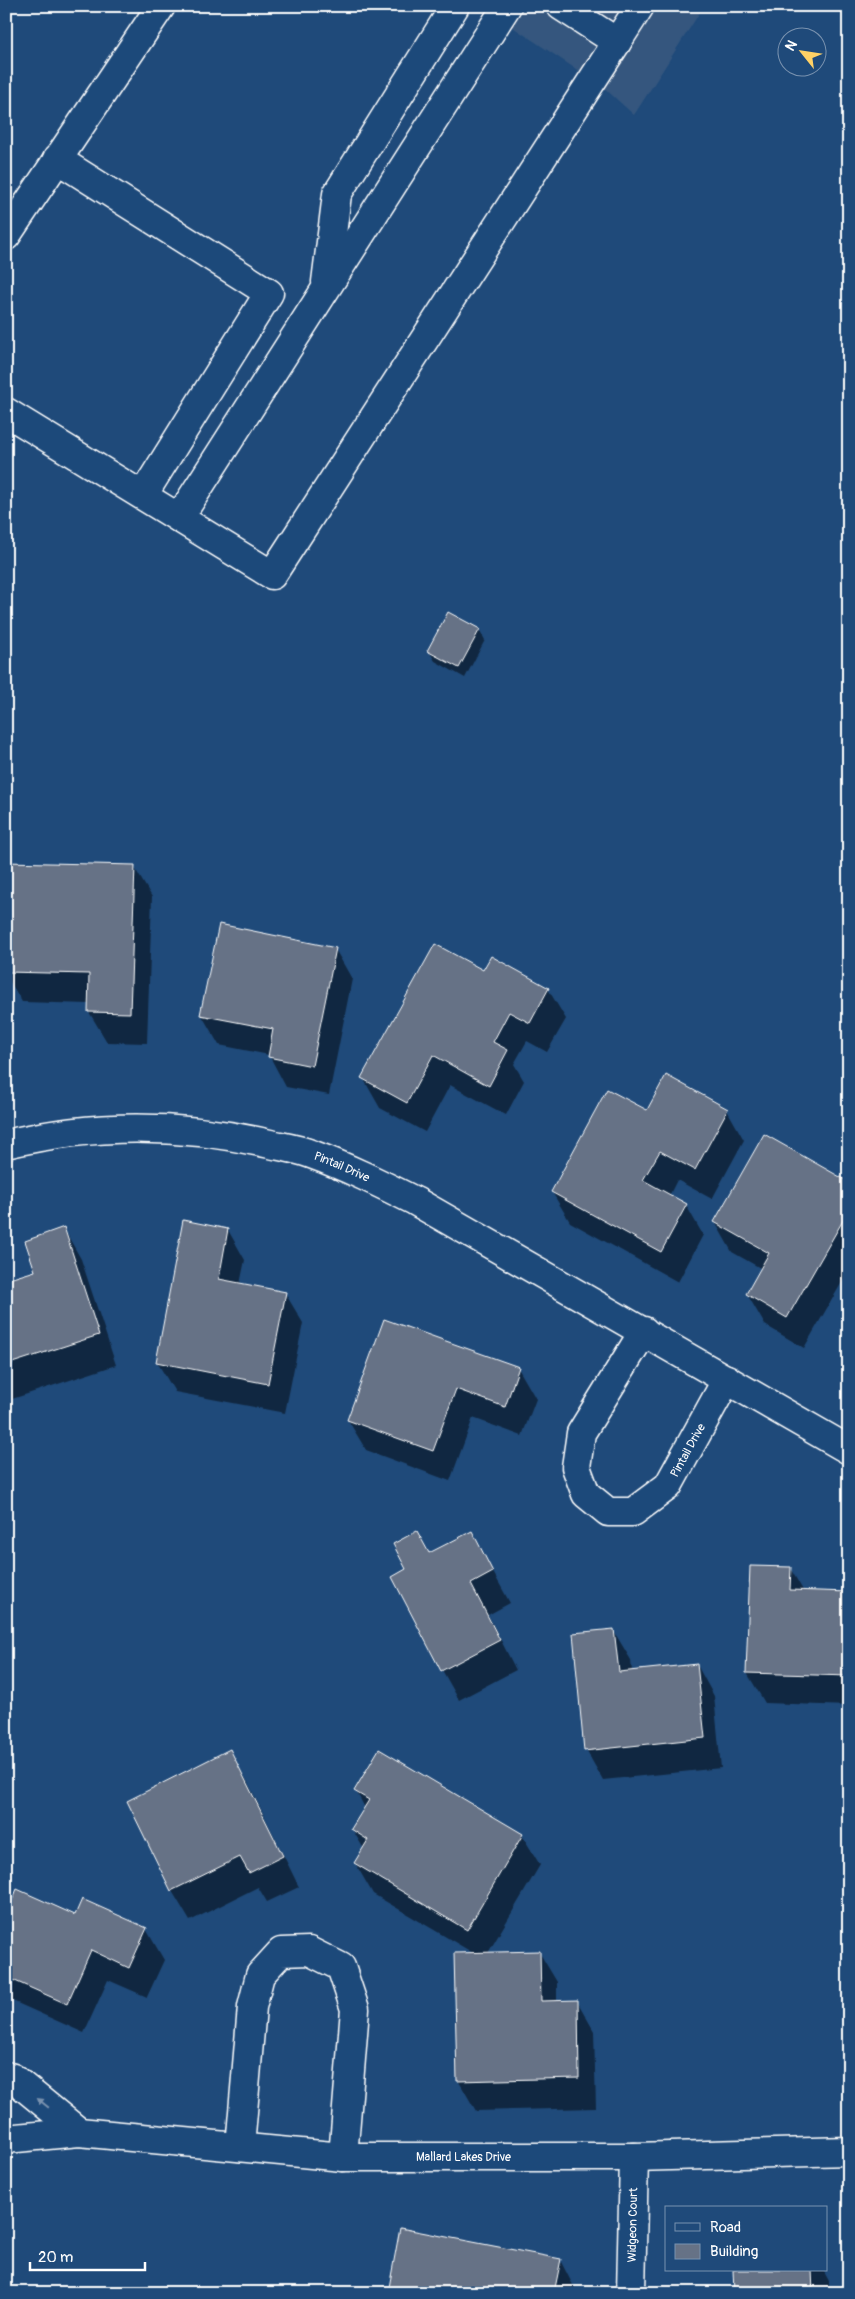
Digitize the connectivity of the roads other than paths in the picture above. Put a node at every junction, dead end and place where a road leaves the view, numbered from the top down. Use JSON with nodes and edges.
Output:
{"nodes":[{"id":1,"x":161,"y":6,"type":"edge"},
{"id":2,"x":455,"y":6,"type":"edge"},
{"id":3,"x":507,"y":6,"type":"edge"},
{"id":4,"x":561,"y":6,"type":"edge"},
{"id":5,"x":640,"y":6,"type":"edge"},
{"id":6,"x":617,"y":42,"type":"junction"},
{"id":7,"x":57,"y":160,"type":"junction"},
{"id":8,"x":6,"y":236,"type":"edge"},
{"id":9,"x":326,"y":289,"type":"junction"},
{"id":10,"x":6,"y":412,"type":"edge"},
{"id":11,"x":143,"y":495,"type":"junction"},
{"id":12,"x":179,"y":518,"type":"junction"},
{"id":13,"x":6,"y":1144,"type":"edge"},
{"id":14,"x":644,"y":1331,"type":"junction"},
{"id":15,"x":727,"y":1379,"type":"junction"},
{"id":16,"x":849,"y":1450,"type":"edge"},
{"id":17,"x":6,"y":2076,"type":"edge"},
{"id":18,"x":78,"y":2132,"type":"junction"},
{"id":19,"x":6,"y":2139,"type":"edge"},
{"id":20,"x":240,"y":2147,"type":"junction"},
{"id":21,"x":849,"y":2151,"type":"edge"},
{"id":22,"x":342,"y":2157,"type":"junction"},
{"id":23,"x":634,"y":2157,"type":"junction"},
{"id":24,"x":632,"y":2293,"type":"edge"}],
"edges":[{"from":1,"to":7,"type":"street"},
{"from":2,"to":9,"type":"street"},
{"from":3,"to":9,"type":"street"},
{"from":4,"to":6,"type":"street"},
{"from":5,"to":6,"type":"street"},
{"from":6,"to":12,"type":"street"},
{"from":7,"to":8,"type":"street"},
{"from":7,"to":11,"type":"street"},
{"from":9,"to":12,"type":"street"},
{"from":10,"to":11,"type":"street"},
{"from":11,"to":12,"type":"street"},
{"from":13,"to":14,"type":"street","name":"Pintail Drive"},
{"from":14,"to":15,"type":"street","name":"Pintail Drive"},
{"from":14,"to":15,"type":"street","name":"Pintail Drive"},
{"from":15,"to":16,"type":"street","name":"Pintail Drive"},
{"from":18,"to":17,"type":"street","one_way":true},
{"from":18,"to":19,"type":"street","name":"Mallard Lakes Drive"},
{"from":18,"to":20,"type":"street","name":"Mallard Lakes Drive"},
{"from":20,"to":22,"type":"street","name":"Mallard Lakes Drive"},
{"from":20,"to":22,"type":"street"},
{"from":21,"to":23,"type":"street","name":"Mallard Lakes Drive"},
{"from":22,"to":23,"type":"street","name":"Mallard Lakes Drive"},
{"from":23,"to":24,"type":"street","name":"Widgeon Court"}]}
